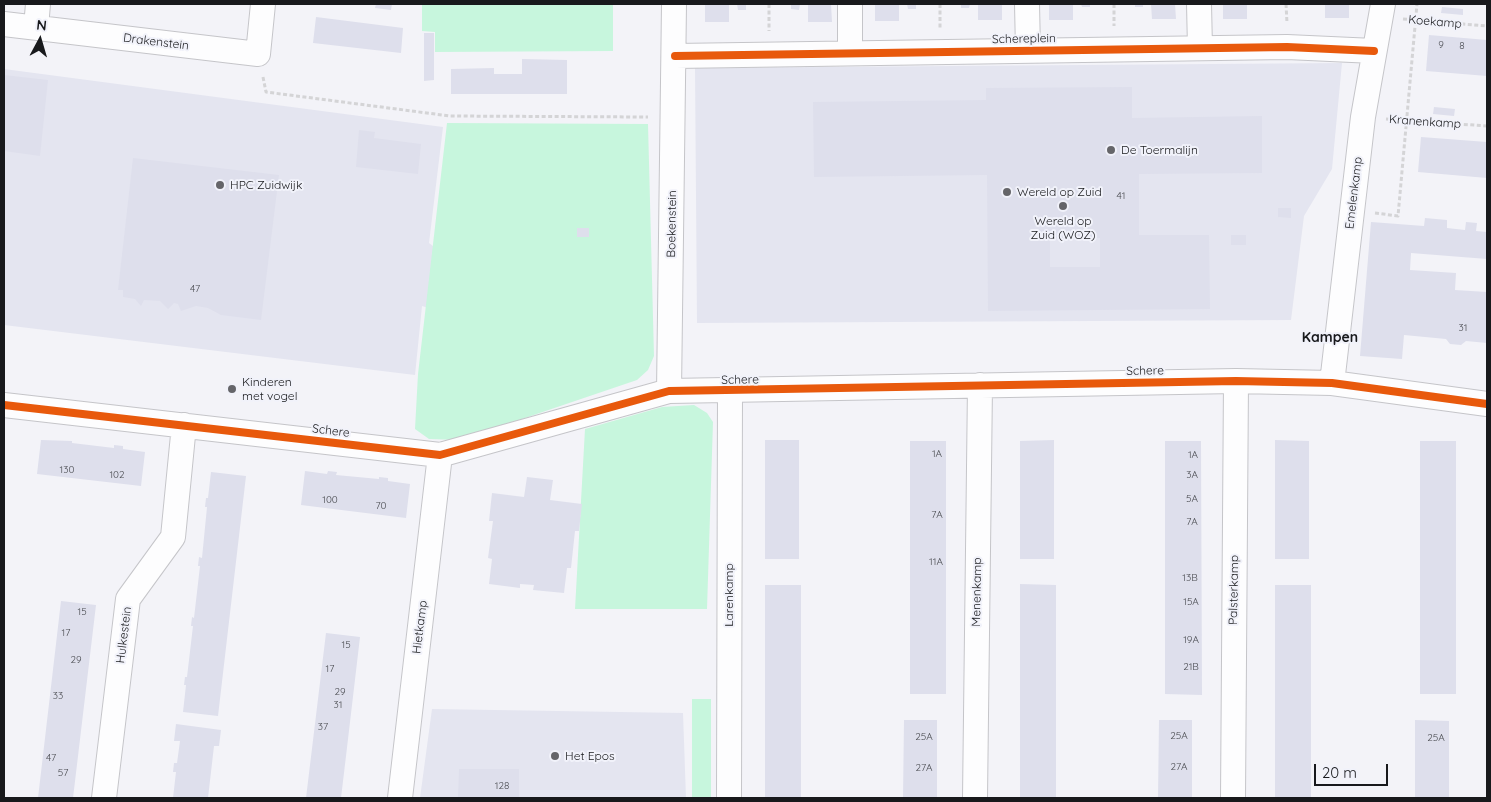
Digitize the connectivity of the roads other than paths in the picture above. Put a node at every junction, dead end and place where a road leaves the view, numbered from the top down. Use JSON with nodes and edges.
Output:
{"nodes":[{"id":1,"x":38,"y":4,"type":"edge"},
{"id":2,"x":263,"y":4,"type":"edge"},
{"id":3,"x":674,"y":4,"type":"edge"},
{"id":4,"x":850,"y":4,"type":"edge"},
{"id":5,"x":1027,"y":4,"type":"edge"},
{"id":6,"x":1199,"y":4,"type":"edge"},
{"id":7,"x":1382,"y":10,"type":"edge"},
{"id":8,"x":4,"y":24,"type":"edge"},
{"id":9,"x":36,"y":27,"type":"junction"},
{"id":10,"x":1200,"y":48,"type":"junction"},
{"id":11,"x":1028,"y":50,"type":"junction"},
{"id":12,"x":1374,"y":51,"type":"junction"},
{"id":13,"x":850,"y":52,"type":"junction"},
{"id":14,"x":675,"y":56,"type":"junction"},
{"id":15,"x":1236,"y":381,"type":"junction"},
{"id":16,"x":1332,"y":383,"type":"junction"},
{"id":17,"x":980,"y":385,"type":"junction"},
{"id":18,"x":669,"y":391,"type":"junction"},
{"id":19,"x":730,"y":391,"type":"junction"},
{"id":20,"x":1487,"y":404,"type":"edge"},
{"id":21,"x":4,"y":405,"type":"edge"},
{"id":22,"x":184,"y":426,"type":"junction"},
{"id":23,"x":440,"y":455,"type":"junction"},
{"id":24,"x":104,"y":798,"type":"edge"},
{"id":25,"x":400,"y":798,"type":"edge"},
{"id":26,"x":729,"y":798,"type":"edge"},
{"id":27,"x":975,"y":798,"type":"edge"},
{"id":28,"x":1232,"y":798,"type":"edge"}],
"edges":[{"from":1,"to":9,"type":"street"},
{"from":2,"to":9,"type":"street","name":"Drakenstein"},
{"from":3,"to":14,"type":"street","name":"Boekenstein"},
{"from":4,"to":13,"type":"street"},
{"from":5,"to":11,"type":"street"},
{"from":6,"to":10,"type":"street"},
{"from":7,"to":12,"type":"street","name":"Emelenkamp"},
{"from":8,"to":9,"type":"street","name":"Drakenstein"},
{"from":10,"to":11,"type":"street","name":"Schereplein"},
{"from":10,"to":12,"type":"street","name":"Schereplein"},
{"from":11,"to":13,"type":"street","name":"Schereplein"},
{"from":12,"to":16,"type":"street","name":"Emelenkamp"},
{"from":13,"to":14,"type":"street","name":"Schereplein"},
{"from":14,"to":18,"type":"street","name":"Boekenstein"},
{"from":15,"to":16,"type":"street","name":"Schere"},
{"from":15,"to":17,"type":"street","name":"Schere"},
{"from":15,"to":28,"type":"street","name":"Palsterkamp"},
{"from":16,"to":20,"type":"street","name":"Schere"},
{"from":17,"to":19,"type":"street","name":"Schere"},
{"from":17,"to":27,"type":"street","name":"Menenkamp"},
{"from":18,"to":19,"type":"street","name":"Schere"},
{"from":18,"to":23,"type":"street","name":"Schere"},
{"from":19,"to":26,"type":"street","name":"Larenkamp"},
{"from":21,"to":22,"type":"street","name":"Schere"},
{"from":22,"to":23,"type":"street","name":"Schere"},
{"from":22,"to":24,"type":"street","name":"Hulkestein"},
{"from":23,"to":25,"type":"street","name":"Hietkamp"}]}
